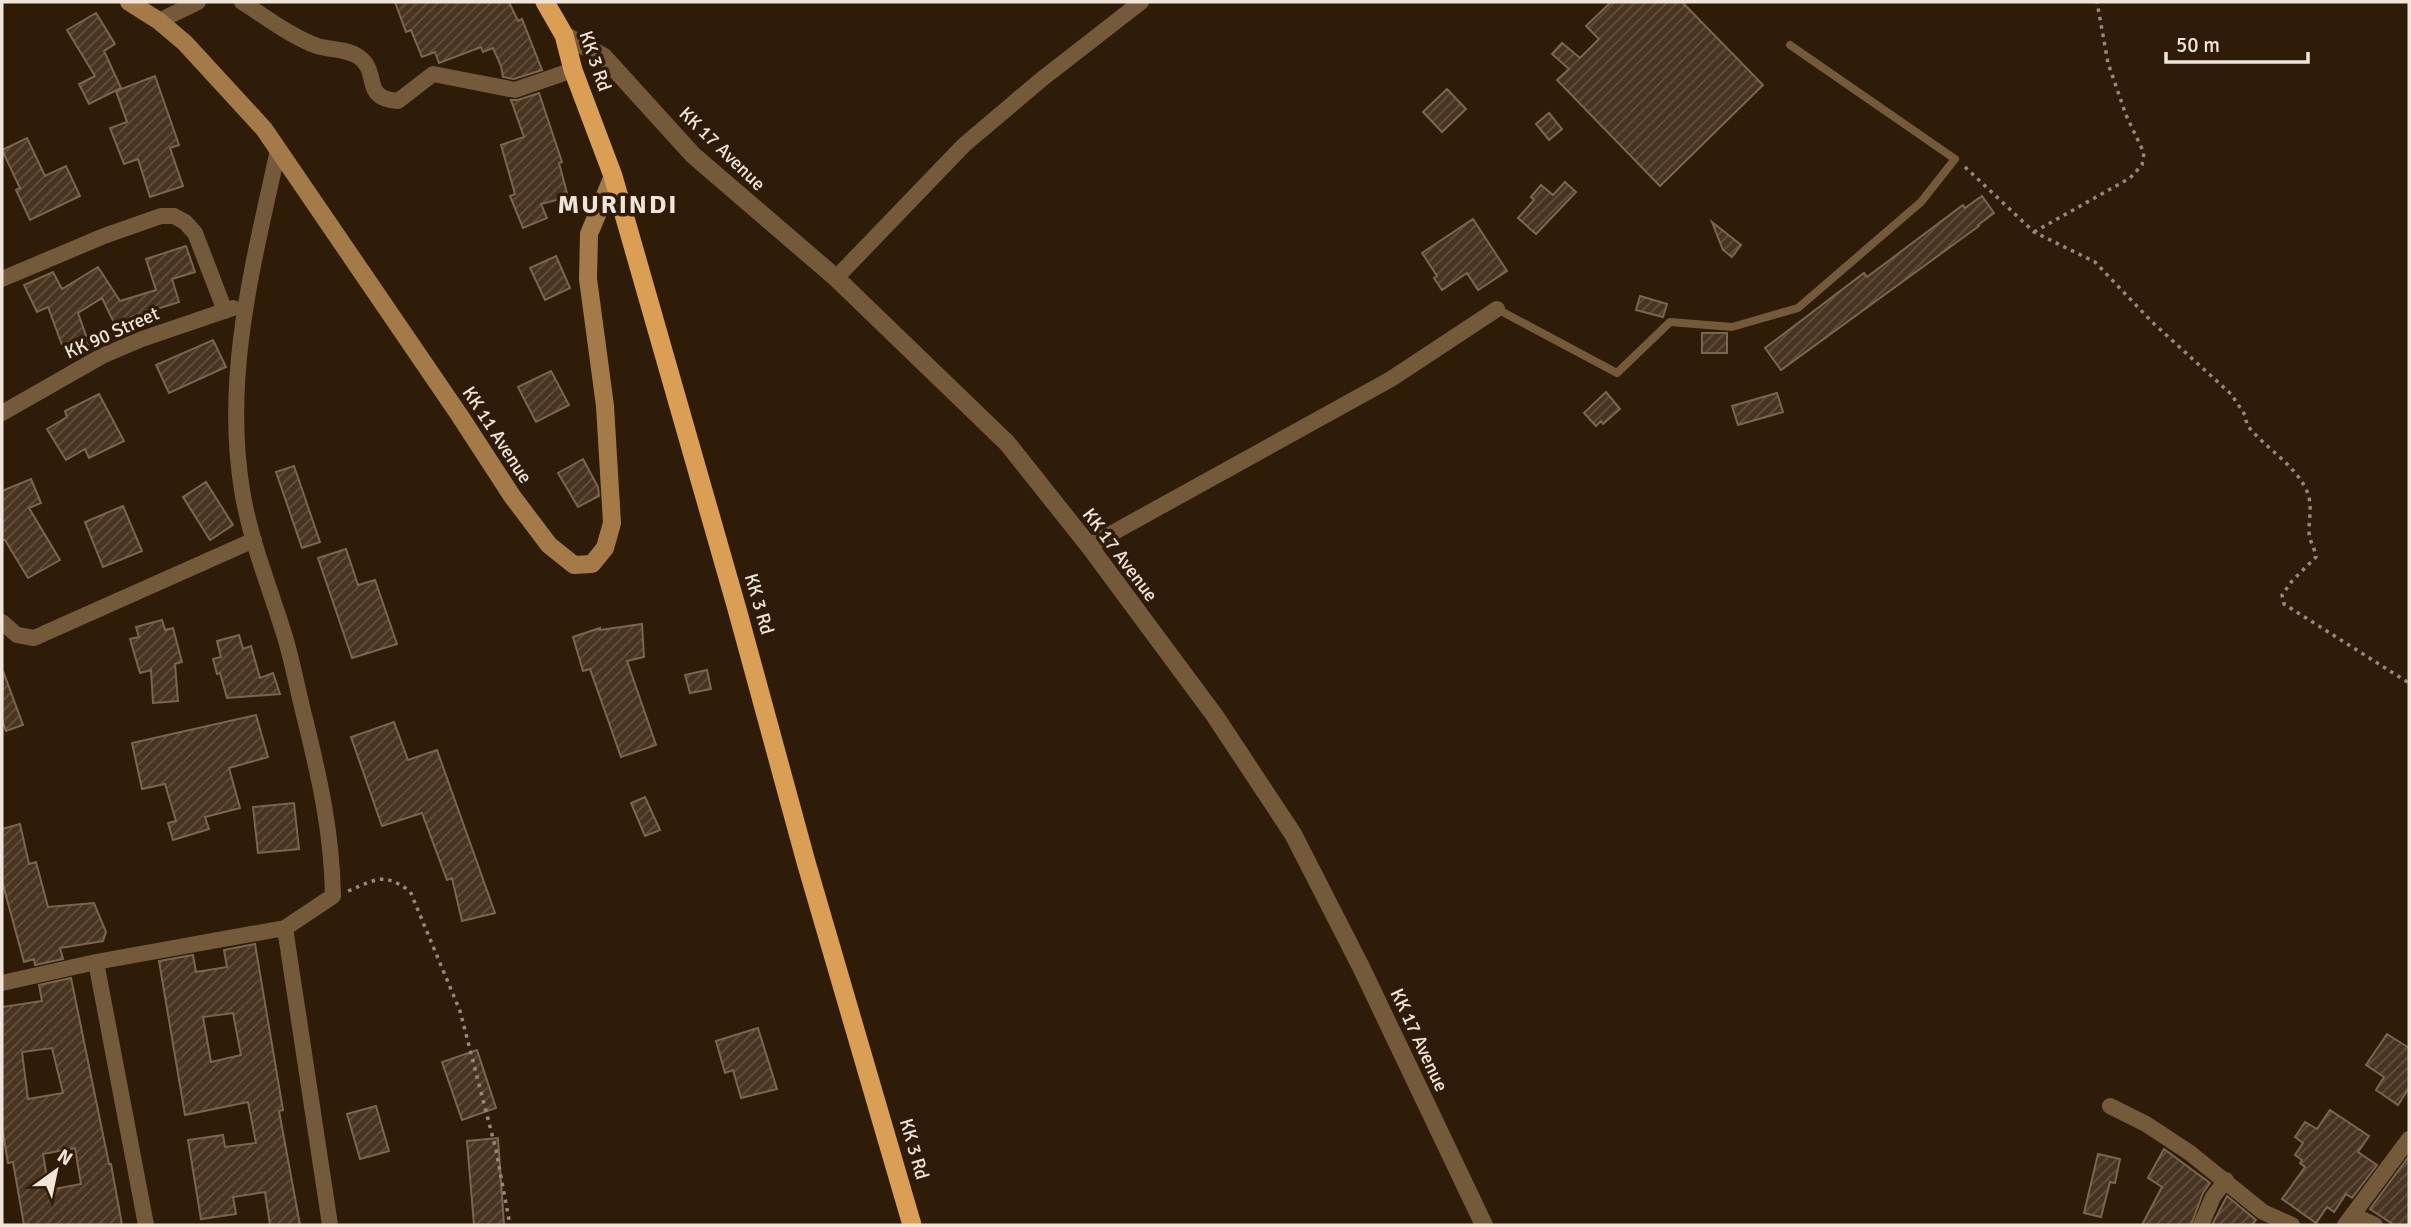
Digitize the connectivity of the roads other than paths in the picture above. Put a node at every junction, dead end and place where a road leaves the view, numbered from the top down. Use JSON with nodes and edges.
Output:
{"nodes":[{"id":1,"x":129,"y":2,"type":"edge"},
{"id":2,"x":198,"y":2,"type":"edge"},
{"id":3,"x":242,"y":2,"type":"edge"},
{"id":4,"x":545,"y":2,"type":"edge"},
{"id":5,"x":1141,"y":2,"type":"edge"},
{"id":6,"x":159,"y":21,"type":"junction"},
{"id":7,"x":564,"y":34,"type":"junction"},
{"id":8,"x":1790,"y":45,"type":"dead end"},
{"id":9,"x":573,"y":69,"type":"junction"},
{"id":10,"x":278,"y":150,"type":"junction"},
{"id":11,"x":613,"y":176,"type":"junction"},
{"id":12,"x":836,"y":278,"type":"junction"},
{"id":13,"x":2,"y":279,"type":"edge"},
{"id":14,"x":245,"y":302,"type":"junction"},
{"id":15,"x":1497,"y":309,"type":"joint"},
{"id":16,"x":225,"y":311,"type":"junction"},
{"id":17,"x":2,"y":413,"type":"edge"},
{"id":18,"x":254,"y":540,"type":"junction"},
{"id":19,"x":1089,"y":546,"type":"junction"},
{"id":20,"x":2,"y":622,"type":"edge"},
{"id":21,"x":285,"y":928,"type":"junction"},
{"id":22,"x":96,"y":962,"type":"junction"},
{"id":23,"x":2,"y":983,"type":"edge"},
{"id":24,"x":2110,"y":1106,"type":"dead end"},
{"id":25,"x":2409,"y":1139,"type":"edge"},
{"id":26,"x":2225,"y":1180,"type":"junction"},
{"id":27,"x":2349,"y":1220,"type":"edge"},
{"id":28,"x":146,"y":1225,"type":"edge"},
{"id":29,"x":330,"y":1225,"type":"edge"},
{"id":30,"x":912,"y":1225,"type":"edge"},
{"id":31,"x":1484,"y":1225,"type":"edge"},
{"id":32,"x":2200,"y":1225,"type":"edge"},
{"id":33,"x":2292,"y":1225,"type":"edge"},
{"id":34,"x":2375,"y":1225,"type":"edge"}],
"edges":[{"from":1,"to":6,"type":"main road","name":"KK 11 Avenue"},
{"from":2,"to":6,"type":"street"},
{"from":3,"to":9,"type":"street"},
{"from":4,"to":7,"type":"highway","name":"KK 3 Rd"},
{"from":5,"to":12,"type":"street"},
{"from":6,"to":10,"type":"main road","name":"KK 11 Avenue"},
{"from":7,"to":9,"type":"highway","name":"KK 3 Rd"},
{"from":7,"to":12,"type":"street","name":"KK 17 Avenue"},
{"from":8,"to":15,"type":"lane"},
{"from":9,"to":11,"type":"highway","name":"KK 3 Rd"},
{"from":10,"to":11,"type":"main road","name":"KK 11 Avenue"},
{"from":10,"to":14,"type":"street"},
{"from":11,"to":30,"type":"highway","name":"KK 3 Rd"},
{"from":12,"to":19,"type":"street","name":"KK 17 Avenue"},
{"from":13,"to":16,"type":"street"},
{"from":14,"to":16,"type":"street","name":"KK 90 Street"},
{"from":14,"to":18,"type":"street"},
{"from":15,"to":19,"type":"street"},
{"from":16,"to":17,"type":"street","name":"KK 90 Street"},
{"from":18,"to":20,"type":"street"},
{"from":18,"to":21,"type":"street"},
{"from":19,"to":31,"type":"street","name":"KK 17 Avenue"},
{"from":21,"to":22,"type":"street"},
{"from":21,"to":29,"type":"street"},
{"from":22,"to":23,"type":"street"},
{"from":22,"to":28,"type":"street"},
{"from":24,"to":26,"type":"street"},
{"from":25,"to":27,"type":"street"},
{"from":26,"to":32,"type":"street"},
{"from":26,"to":33,"type":"street"},
{"from":27,"to":34,"type":"street"}]}
